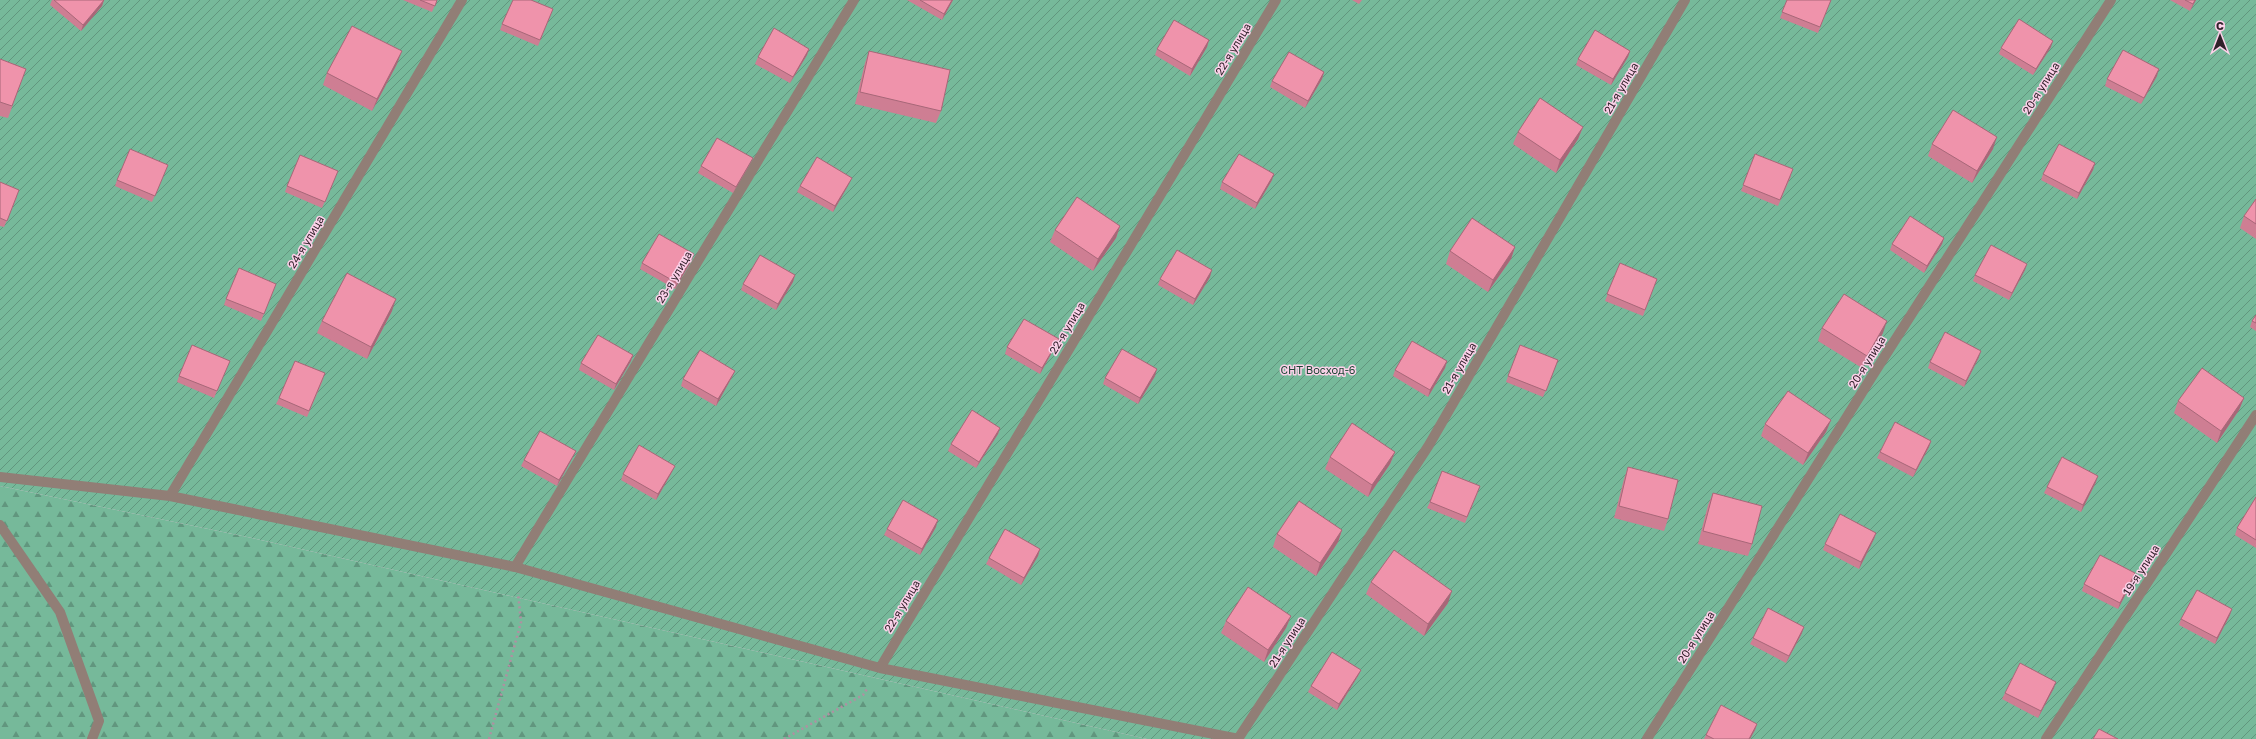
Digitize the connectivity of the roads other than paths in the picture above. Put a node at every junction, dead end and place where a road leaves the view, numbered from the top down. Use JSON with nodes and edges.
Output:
{"nodes":[{"id":1,"x":462,"y":0,"type":"edge"},
{"id":2,"x":854,"y":0,"type":"edge"},
{"id":3,"x":1276,"y":0,"type":"edge"},
{"id":4,"x":1685,"y":0,"type":"edge"},
{"id":5,"x":2111,"y":0,"type":"edge"},
{"id":6,"x":2256,"y":415,"type":"edge"},
{"id":7,"x":0,"y":477,"type":"edge"},
{"id":8,"x":170,"y":496,"type":"junction"},
{"id":9,"x":0,"y":525,"type":"edge"},
{"id":10,"x":515,"y":567,"type":"junction"},
{"id":11,"x":880,"y":668,"type":"junction"},
{"id":12,"x":92,"y":739,"type":"edge"},
{"id":13,"x":1238,"y":739,"type":"edge"},
{"id":14,"x":1647,"y":739,"type":"edge"},
{"id":15,"x":2046,"y":739,"type":"edge"}],
"edges":[{"from":1,"to":8,"type":"street","name":"24-я улица"},
{"from":2,"to":10,"type":"street","name":"23-я улица"},
{"from":3,"to":11,"type":"street","name":"22-я улица"},
{"from":4,"to":13,"type":"street","name":"21-я улица"},
{"from":5,"to":14,"type":"street","name":"20-я улица"},
{"from":6,"to":15,"type":"street","name":"19-я улица"},
{"from":7,"to":8,"type":"street"},
{"from":8,"to":10,"type":"street"},
{"from":9,"to":12,"type":"street"},
{"from":10,"to":11,"type":"street"},
{"from":11,"to":13,"type":"street"}]}
